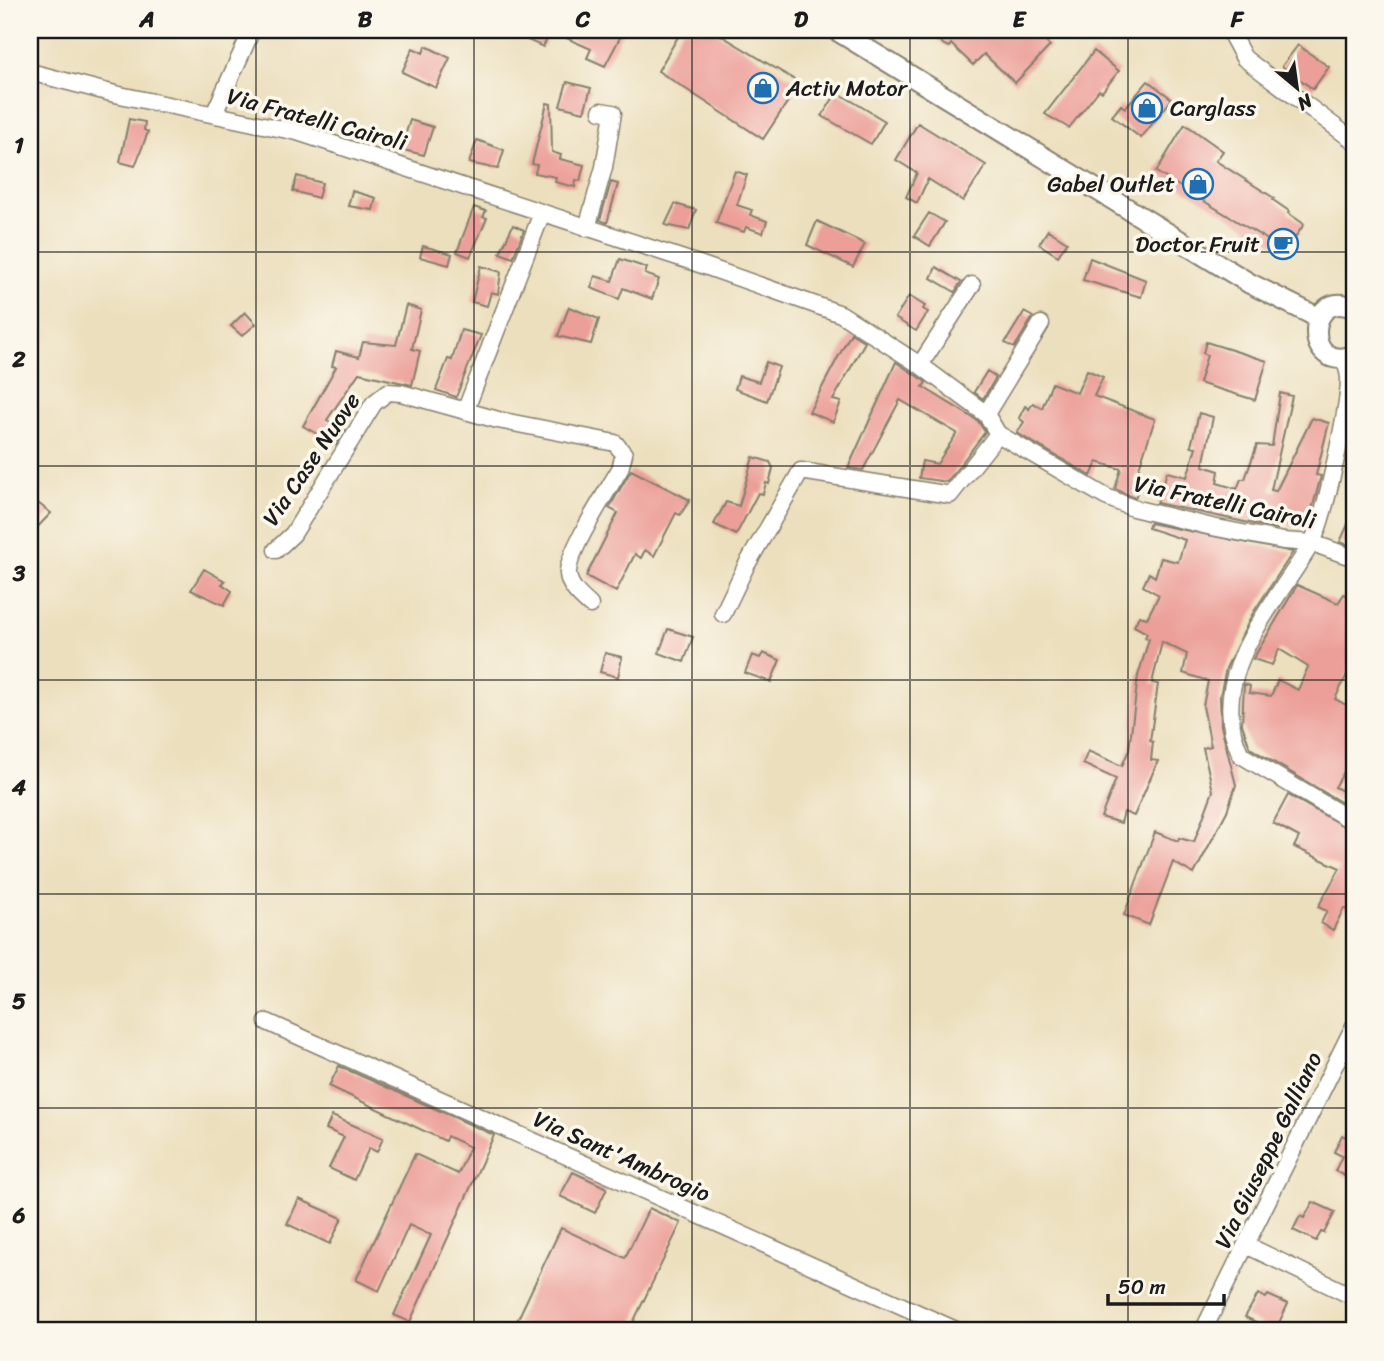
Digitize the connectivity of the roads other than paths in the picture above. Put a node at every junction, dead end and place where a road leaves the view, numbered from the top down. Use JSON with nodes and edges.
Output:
{"nodes":[{"id":1,"x":252,"y":30,"type":"edge"},
{"id":2,"x":836,"y":30,"type":"edge"},
{"id":3,"x":1229,"y":30,"type":"edge"},
{"id":4,"x":30,"y":72,"type":"edge"},
{"id":5,"x":601,"y":111,"type":"dead end"},
{"id":6,"x":215,"y":114,"type":"junction"},
{"id":7,"x":1354,"y":141,"type":"edge"},
{"id":8,"x":542,"y":212,"type":"junction"},
{"id":9,"x":587,"y":228,"type":"junction"},
{"id":10,"x":972,"y":285,"type":"dead end"},
{"id":11,"x":1354,"y":308,"type":"edge"},
{"id":12,"x":1319,"y":318,"type":"junction"},
{"id":13,"x":1041,"y":324,"type":"dead end"},
{"id":14,"x":1349,"y":357,"type":"edge"},
{"id":15,"x":920,"y":365,"type":"junction"},
{"id":16,"x":466,"y":409,"type":"junction"},
{"id":17,"x":986,"y":414,"type":"junction"},
{"id":18,"x":998,"y":434,"type":"junction"},
{"id":19,"x":1312,"y":543,"type":"junction"},
{"id":20,"x":276,"y":550,"type":"dead end"},
{"id":21,"x":1354,"y":558,"type":"edge"},
{"id":22,"x":590,"y":605,"type":"dead end"},
{"id":23,"x":723,"y":614,"type":"dead end"},
{"id":24,"x":1354,"y":822,"type":"edge"},
{"id":25,"x":267,"y":1022,"type":"dead end"},
{"id":26,"x":1354,"y":1026,"type":"edge"},
{"id":27,"x":1246,"y":1245,"type":"junction"},
{"id":28,"x":1354,"y":1297,"type":"edge"},
{"id":29,"x":958,"y":1331,"type":"edge"},
{"id":30,"x":1203,"y":1331,"type":"edge"}],
"edges":[{"from":1,"to":6,"type":"street"},
{"from":2,"to":12,"type":"main road"},
{"from":3,"to":7,"type":"street"},
{"from":4,"to":6,"type":"street","name":"Via Fratelli Cairoli"},
{"from":5,"to":9,"type":"street"},
{"from":6,"to":8,"type":"street","name":"Via Fratelli Cairoli"},
{"from":8,"to":9,"type":"street","name":"Via Fratelli Cairoli"},
{"from":8,"to":16,"type":"street"},
{"from":9,"to":15,"type":"street","name":"Via Fratelli Cairoli"},
{"from":10,"to":15,"type":"street"},
{"from":11,"to":12,"type":"main road"},
{"from":12,"to":14,"type":"main road"},
{"from":13,"to":17,"type":"street"},
{"from":14,"to":19,"type":"street"},
{"from":15,"to":17,"type":"street","name":"Via Fratelli Cairoli"},
{"from":16,"to":20,"type":"street","name":"Via Case Nuove"},
{"from":16,"to":22,"type":"street","name":"Via Case Nuove"},
{"from":17,"to":18,"type":"street","name":"Via Fratelli Cairoli"},
{"from":18,"to":19,"type":"street","name":"Via Fratelli Cairoli"},
{"from":18,"to":23,"type":"street"},
{"from":19,"to":21,"type":"street","name":"Via Fratelli Cairoli"},
{"from":19,"to":24,"type":"street"},
{"from":25,"to":29,"type":"street","name":"Via Sant'Ambrogio"},
{"from":26,"to":27,"type":"street","name":"Via Giuseppe Galliano"},
{"from":27,"to":28,"type":"street"},
{"from":27,"to":30,"type":"street","name":"Via Giuseppe Galliano"}]}
